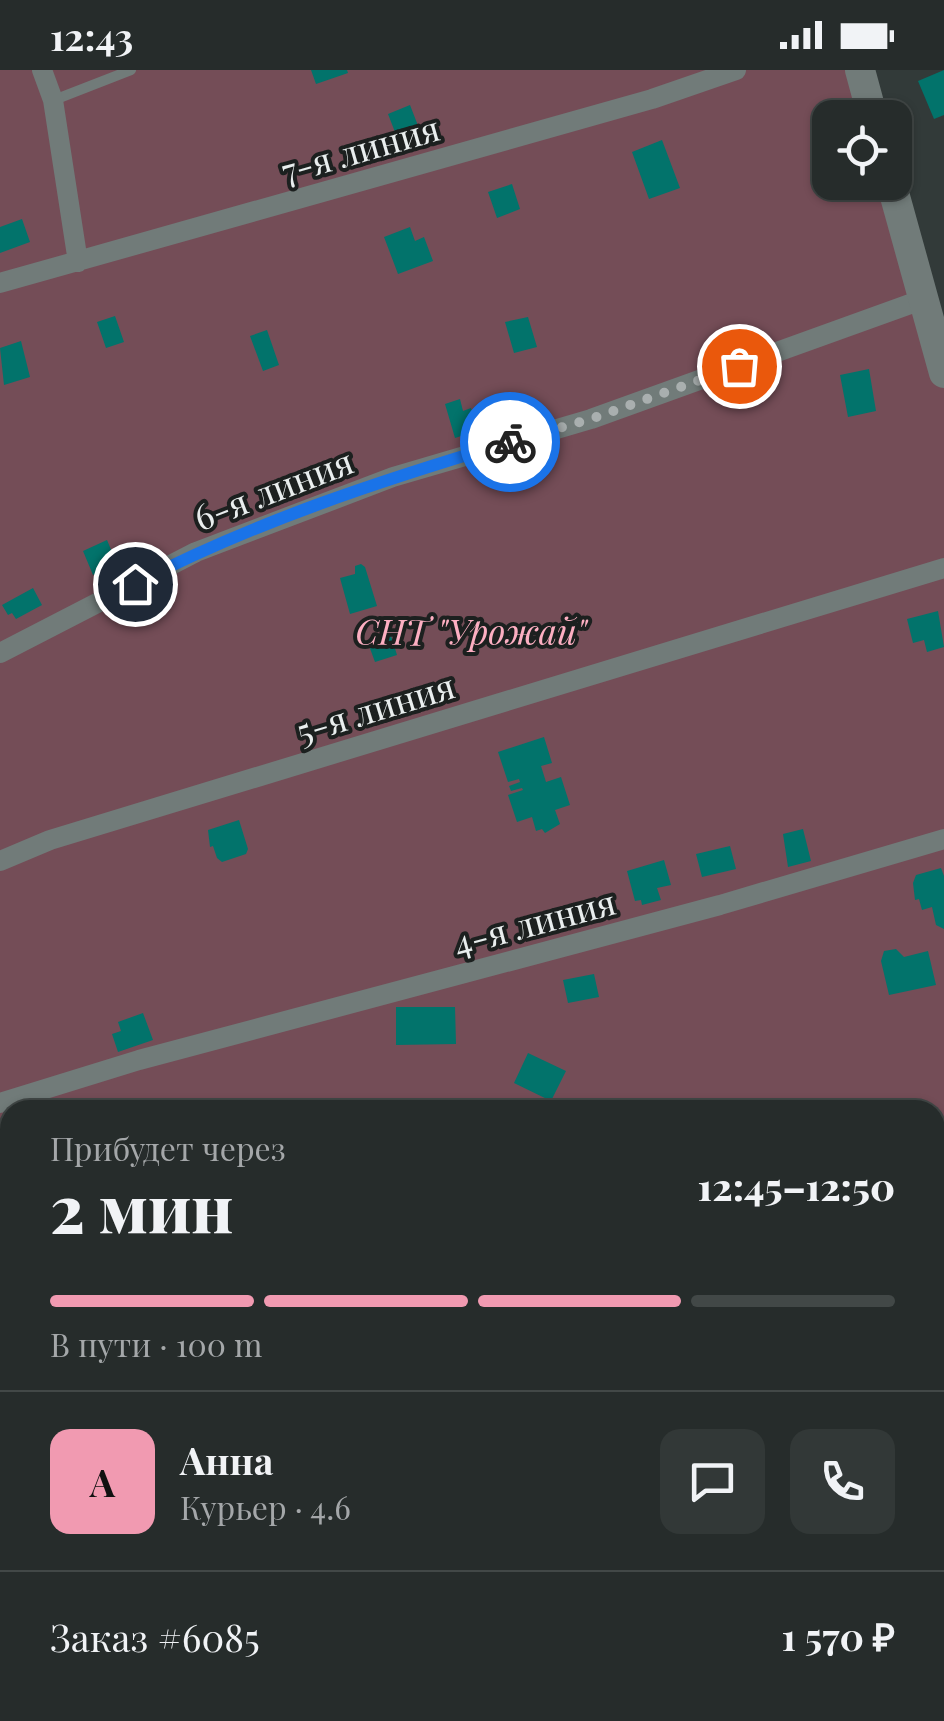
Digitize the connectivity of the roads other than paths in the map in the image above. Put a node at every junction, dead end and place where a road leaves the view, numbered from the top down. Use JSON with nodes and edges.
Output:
{"nodes":[{"id":1,"x":42,"y":70,"type":"edge"},
{"id":2,"x":130,"y":70,"type":"edge"},
{"id":3,"x":736,"y":70,"type":"edge"},
{"id":4,"x":860,"y":70,"type":"edge"},
{"id":5,"x":53,"y":100,"type":"junction"},
{"id":6,"x":868,"y":100,"type":"edge"},
{"id":7,"x":896,"y":200,"type":"edge"},
{"id":8,"x":78,"y":262,"type":"junction"},
{"id":9,"x":0,"y":284,"type":"edge"},
{"id":10,"x":924,"y":299,"type":"junction"},
{"id":11,"x":944,"y":372,"type":"edge"},
{"id":12,"x":944,"y":568,"type":"edge"},
{"id":13,"x":0,"y":653,"type":"edge"},
{"id":14,"x":944,"y":839,"type":"edge"},
{"id":15,"x":0,"y":862,"type":"edge"},
{"id":16,"x":10,"y":1100,"type":"edge"}],
"edges":[{"from":1,"to":5,"type":"street"},
{"from":2,"to":5,"type":"lane"},
{"from":3,"to":8,"type":"street","name":"7-я линия"},
{"from":4,"to":6,"type":"street"},
{"from":5,"to":8,"type":"street"},
{"from":7,"to":10,"type":"street"},
{"from":8,"to":9,"type":"street","name":"7-я линия"},
{"from":10,"to":11,"type":"street"},
{"from":10,"to":13,"type":"street","name":"6-я линия"},
{"from":12,"to":15,"type":"street","name":"5-я линия"},
{"from":14,"to":16,"type":"street","name":"4-я линия"}]}
